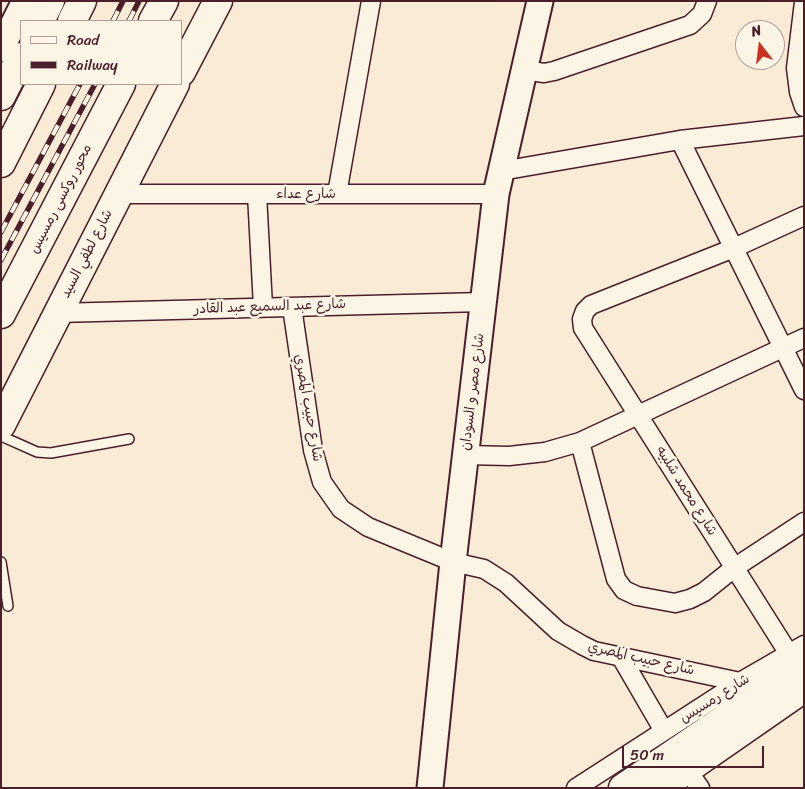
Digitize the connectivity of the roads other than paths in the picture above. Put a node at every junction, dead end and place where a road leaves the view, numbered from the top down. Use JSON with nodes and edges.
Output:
{"nodes":[{"id":1,"x":25,"y":1,"type":"edge"},
{"id":2,"x":50,"y":1,"type":"edge"},
{"id":3,"x":82,"y":1,"type":"edge"},
{"id":4,"x":164,"y":1,"type":"edge"},
{"id":5,"x":218,"y":1,"type":"edge"},
{"id":6,"x":371,"y":1,"type":"edge"},
{"id":7,"x":540,"y":1,"type":"edge"},
{"id":8,"x":707,"y":1,"type":"edge"},
{"id":9,"x":804,"y":2,"type":"edge"},
{"id":10,"x":40,"y":20,"type":"edge"},
{"id":11,"x":72,"y":20,"type":"edge"},
{"id":12,"x":154,"y":20,"type":"edge"},
{"id":13,"x":4,"y":38,"type":"edge"},
{"id":14,"x":20,"y":59,"type":"edge"},
{"id":15,"x":182,"y":70,"type":"edge"},
{"id":16,"x":524,"y":70,"type":"junction"},
{"id":17,"x":40,"y":85,"type":"edge"},
{"id":18,"x":120,"y":85,"type":"edge"},
{"id":19,"x":174,"y":85,"type":"edge"},
{"id":20,"x":1,"y":96,"type":"edge"},
{"id":21,"x":804,"y":107,"type":"edge"},
{"id":22,"x":804,"y":126,"type":"edge"},
{"id":23,"x":680,"y":140,"type":"junction"},
{"id":24,"x":1,"y":163,"type":"edge"},
{"id":25,"x":498,"y":182,"type":"junction"},
{"id":26,"x":117,"y":194,"type":"junction"},
{"id":27,"x":257,"y":194,"type":"junction"},
{"id":28,"x":337,"y":194,"type":"junction"},
{"id":29,"x":804,"y":216,"type":"edge"},
{"id":30,"x":734,"y":248,"type":"junction"},
{"id":31,"x":483,"y":302,"type":"junction"},
{"id":32,"x":263,"y":307,"type":"junction"},
{"id":33,"x":292,"y":307,"type":"junction"},
{"id":34,"x":57,"y":313,"type":"junction"},
{"id":35,"x":1,"y":314,"type":"edge"},
{"id":36,"x":804,"y":338,"type":"edge"},
{"id":37,"x":783,"y":348,"type":"junction"},
{"id":38,"x":804,"y":390,"type":"edge"},
{"id":39,"x":640,"y":416,"type":"junction"},
{"id":40,"x":1,"y":425,"type":"edge"},
{"id":41,"x":1,"y":436,"type":"edge"},
{"id":42,"x":129,"y":439,"type":"dead end"},
{"id":43,"x":580,"y":442,"type":"junction"},
{"id":44,"x":465,"y":455,"type":"junction"},
{"id":45,"x":804,"y":522,"type":"edge"},
{"id":46,"x":1,"y":562,"type":"edge"},
{"id":47,"x":453,"y":562,"type":"junction"},
{"id":48,"x":734,"y":568,"type":"junction"},
{"id":49,"x":8,"y":606,"type":"dead end"},
{"id":50,"x":799,"y":654,"type":"edge"},
{"id":51,"x":622,"y":657,"type":"junction"},
{"id":52,"x":740,"y":682,"type":"junction"},
{"id":53,"x":804,"y":688,"type":"edge"},
{"id":54,"x":664,"y":731,"type":"junction"},
{"id":55,"x":694,"y":779,"type":"edge"},
{"id":56,"x":430,"y":788,"type":"edge"},
{"id":57,"x":576,"y":788,"type":"edge"},
{"id":58,"x":623,"y":788,"type":"edge"},
{"id":59,"x":660,"y":788,"type":"edge"}],
"edges":[{"from":1,"to":13,"type":"main road"},
{"from":2,"to":10,"type":"main road"},
{"from":3,"to":11,"type":"main road"},
{"from":4,"to":12,"type":"main road"},
{"from":5,"to":15,"type":"main road"},
{"from":6,"to":28,"type":"street"},
{"from":7,"to":16,"type":"main road","name":"شارع مصر و السودان"},
{"from":8,"to":16,"type":"street"},
{"from":9,"to":21,"type":"street"},
{"from":14,"to":20,"type":"main road"},
{"from":16,"to":25,"type":"main road","name":"شارع مصر و السودان"},
{"from":17,"to":24,"type":"main road"},
{"from":18,"to":35,"type":"main road","name":"محور روكسى رمسيس"},
{"from":19,"to":26,"type":"main road","name":"شارع لطفي السيد"},
{"from":22,"to":23,"type":"street","name":"شارع عداء"},
{"from":23,"to":25,"type":"street","name":"شارع عداء"},
{"from":23,"to":30,"type":"street"},
{"from":25,"to":28,"type":"street","name":"شارع عداء"},
{"from":25,"to":31,"type":"main road","name":"شارع مصر و السودان"},
{"from":26,"to":27,"type":"street","name":"شارع عداء"},
{"from":26,"to":34,"type":"main road","name":"شارع لطفي السيد"},
{"from":27,"to":28,"type":"street","name":"شارع عداء"},
{"from":27,"to":32,"type":"street"},
{"from":29,"to":30,"type":"street"},
{"from":30,"to":37,"type":"street"},
{"from":30,"to":39,"type":"street","name":"شارع محمد شلبيه"},
{"from":31,"to":33,"type":"street","name":"شارع عبد السميع عبد القادر"},
{"from":31,"to":44,"type":"main road","name":"شارع مصر و السودان"},
{"from":32,"to":33,"type":"street","name":"شارع عبد السميع عبد القادر"},
{"from":32,"to":34,"type":"street","name":"شارع عبد السميع عبد القادر"},
{"from":33,"to":47,"type":"street","name":"شارع حبيب المصري"},
{"from":34,"to":40,"type":"main road","name":"شارع لطفي السيد"},
{"from":36,"to":37,"type":"street"},
{"from":37,"to":38,"type":"street"},
{"from":37,"to":39,"type":"street"},
{"from":39,"to":43,"type":"street"},
{"from":39,"to":48,"type":"street","name":"شارع محمد شلبيه"},
{"from":41,"to":42,"type":"lane"},
{"from":43,"to":44,"type":"street"},
{"from":43,"to":48,"type":"street"},
{"from":44,"to":47,"type":"main road","name":"شارع مصر و السودان"},
{"from":45,"to":48,"type":"street"},
{"from":46,"to":49,"type":"lane"},
{"from":47,"to":51,"type":"street","name":"شارع حبيب المصري"},
{"from":47,"to":56,"type":"main road","name":"شارع مصر و السودان"},
{"from":48,"to":50,"type":"street","name":"شارع محمد شلبيه"},
{"from":50,"to":52,"type":"street","name":"شارع رمسيس"},
{"from":50,"to":58,"type":"main road"},
{"from":51,"to":52,"type":"street","name":"شارع حبيب المصري"},
{"from":51,"to":54,"type":"street"},
{"from":52,"to":54,"type":"street","name":"شارع رمسيس"},
{"from":53,"to":55,"type":"main road"},
{"from":54,"to":57,"type":"street","name":"شارع رمسيس"},
{"from":55,"to":59,"type":"main road"}]}
